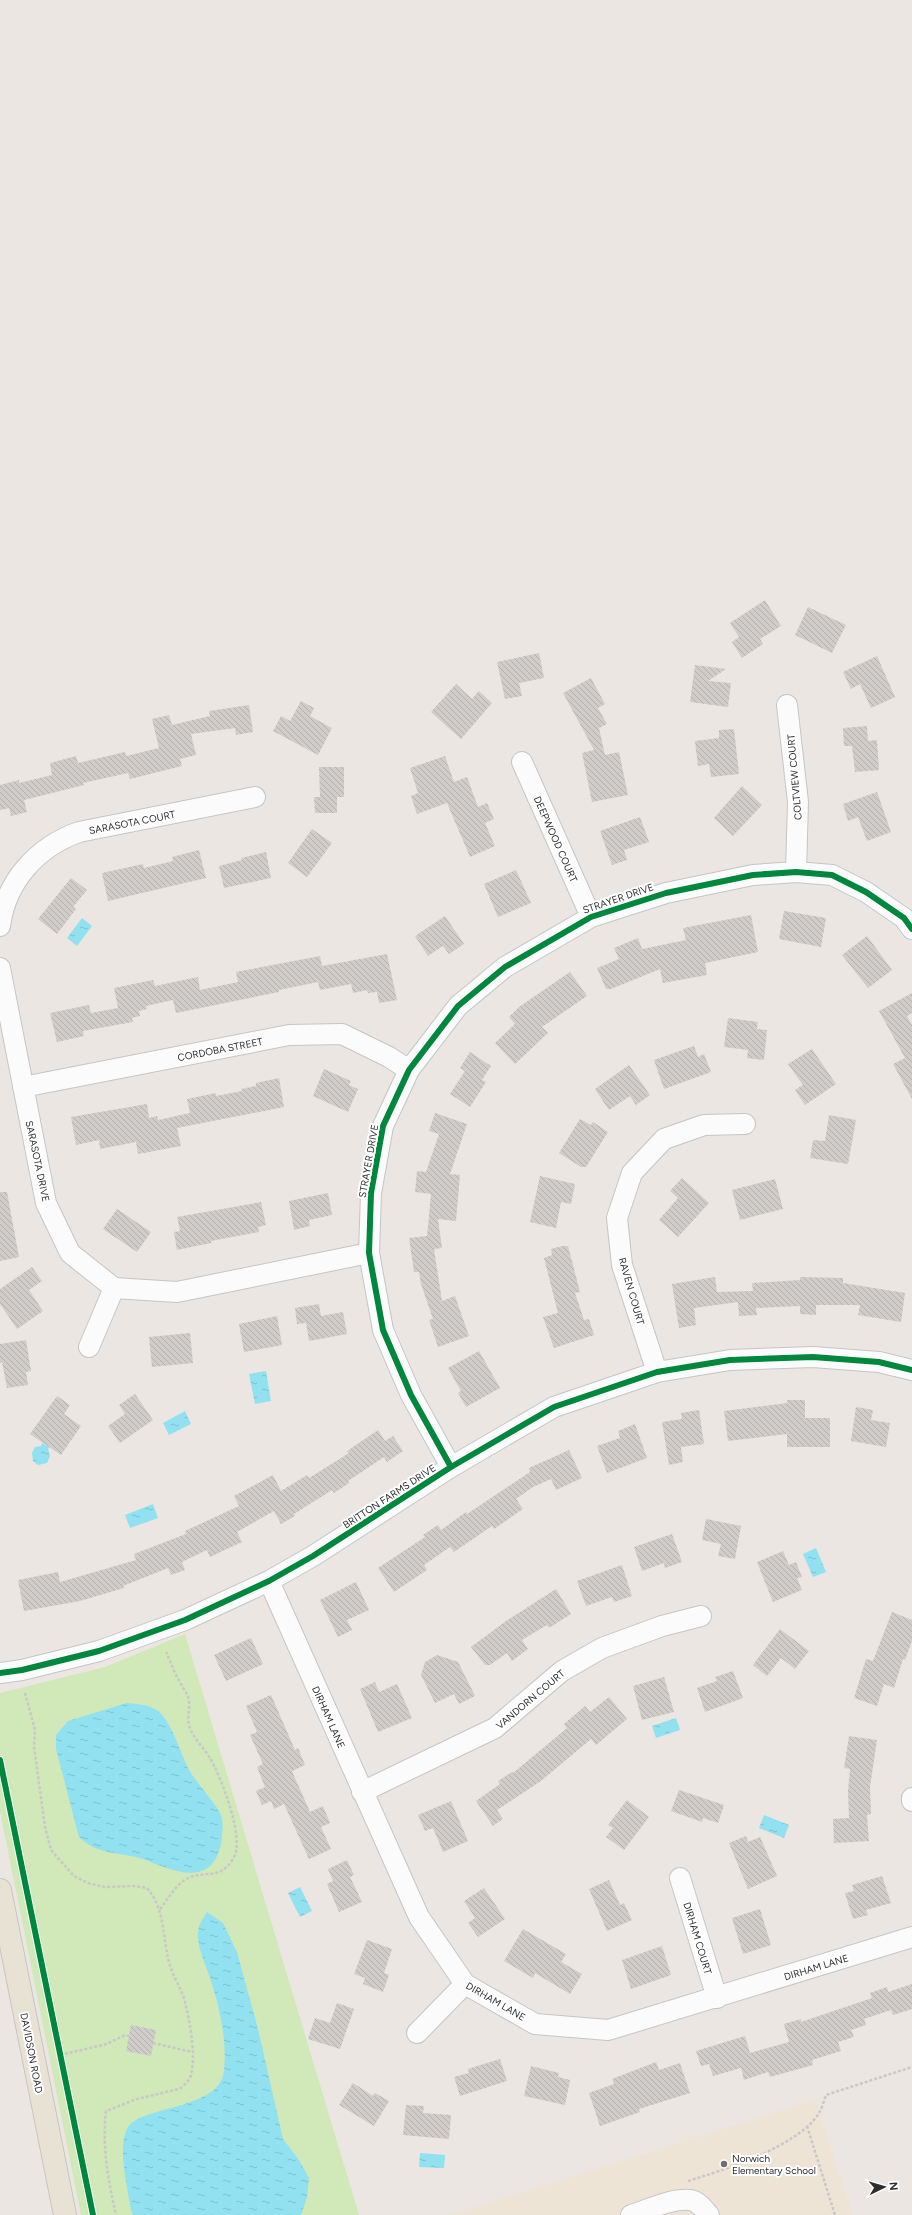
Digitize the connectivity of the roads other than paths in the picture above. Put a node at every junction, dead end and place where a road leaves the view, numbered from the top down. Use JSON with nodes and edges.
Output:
{"nodes":[{"id":1,"x":787,"y":705,"type":"dead end"},
{"id":2,"x":522,"y":762,"type":"dead end"},
{"id":3,"x":255,"y":797,"type":"dead end"},
{"id":4,"x":796,"y":872,"type":"junction"},
{"id":5,"x":590,"y":916,"type":"junction"},
{"id":6,"x":0,"y":926,"type":"edge"},
{"id":7,"x":912,"y":929,"type":"edge"},
{"id":8,"x":0,"y":968,"type":"edge"},
{"id":9,"x":409,"y":1070,"type":"junction"},
{"id":10,"x":23,"y":1087,"type":"junction"},
{"id":11,"x":745,"y":1124,"type":"dead end"},
{"id":12,"x":369,"y":1253,"type":"junction"},
{"id":13,"x":114,"y":1288,"type":"junction"},
{"id":14,"x":89,"y":1347,"type":"dead end"},
{"id":15,"x":912,"y":1370,"type":"edge"},
{"id":16,"x":656,"y":1372,"type":"junction"},
{"id":17,"x":451,"y":1467,"type":"junction"},
{"id":18,"x":270,"y":1581,"type":"junction"},
{"id":19,"x":701,"y":1616,"type":"dead end"},
{"id":20,"x":0,"y":1674,"type":"edge"},
{"id":21,"x":362,"y":1792,"type":"junction"},
{"id":22,"x":680,"y":1878,"type":"dead end"},
{"id":23,"x":0,"y":1890,"type":"edge"},
{"id":24,"x":912,"y":1937,"type":"edge"},
{"id":25,"x":465,"y":1984,"type":"junction"},
{"id":26,"x":717,"y":1998,"type":"junction"},
{"id":27,"x":417,"y":2033,"type":"dead end"},
{"id":28,"x":658,"y":2211,"type":"edge"},
{"id":29,"x":65,"y":2215,"type":"edge"},
{"id":30,"x":630,"y":2215,"type":"edge"},
{"id":31,"x":709,"y":2215,"type":"edge"}],
"edges":[{"from":1,"to":4,"type":"street","name":"COLTVIEW COURT"},
{"from":2,"to":5,"type":"street","name":"DEEPWOOD COURT"},
{"from":3,"to":6,"type":"street","name":"SARASOTA COURT"},
{"from":4,"to":5,"type":"street","name":"STRAYER DRIVE"},
{"from":4,"to":7,"type":"street","name":"STRAYER DRIVE"},
{"from":5,"to":9,"type":"street","name":"STRAYER DRIVE"},
{"from":8,"to":10,"type":"street","name":"SARASOTA DRIVE"},
{"from":9,"to":10,"type":"street","name":"CORDOBA STREET"},
{"from":9,"to":12,"type":"street","name":"STRAYER DRIVE"},
{"from":10,"to":13,"type":"street","name":"SARASOTA DRIVE"},
{"from":11,"to":16,"type":"street","name":"RAVEN COURT"},
{"from":12,"to":13,"type":"street"},
{"from":12,"to":17,"type":"street","name":"STRAYER DRIVE"},
{"from":13,"to":14,"type":"street"},
{"from":15,"to":16,"type":"street","name":"BRITTON FARMS DRIVE"},
{"from":16,"to":17,"type":"street","name":"BRITTON FARMS DRIVE"},
{"from":17,"to":18,"type":"street","name":"BRITTON FARMS DRIVE"},
{"from":18,"to":20,"type":"street","name":"BRITTON FARMS DRIVE"},
{"from":18,"to":21,"type":"street","name":"DIRHAM LANE"},
{"from":19,"to":21,"type":"street","name":"VANDORN COURT"},
{"from":21,"to":25,"type":"street","name":"DIRHAM LANE"},
{"from":22,"to":26,"type":"street","name":"DIRHAM COURT"},
{"from":23,"to":29,"type":"main road","name":"DAVIDSON ROAD"},
{"from":24,"to":26,"type":"street","name":"DIRHAM LANE"},
{"from":25,"to":26,"type":"street","name":"DIRHAM LANE"},
{"from":25,"to":27,"type":"street"},
{"from":28,"to":30,"type":"street"},
{"from":28,"to":31,"type":"street"}]}
